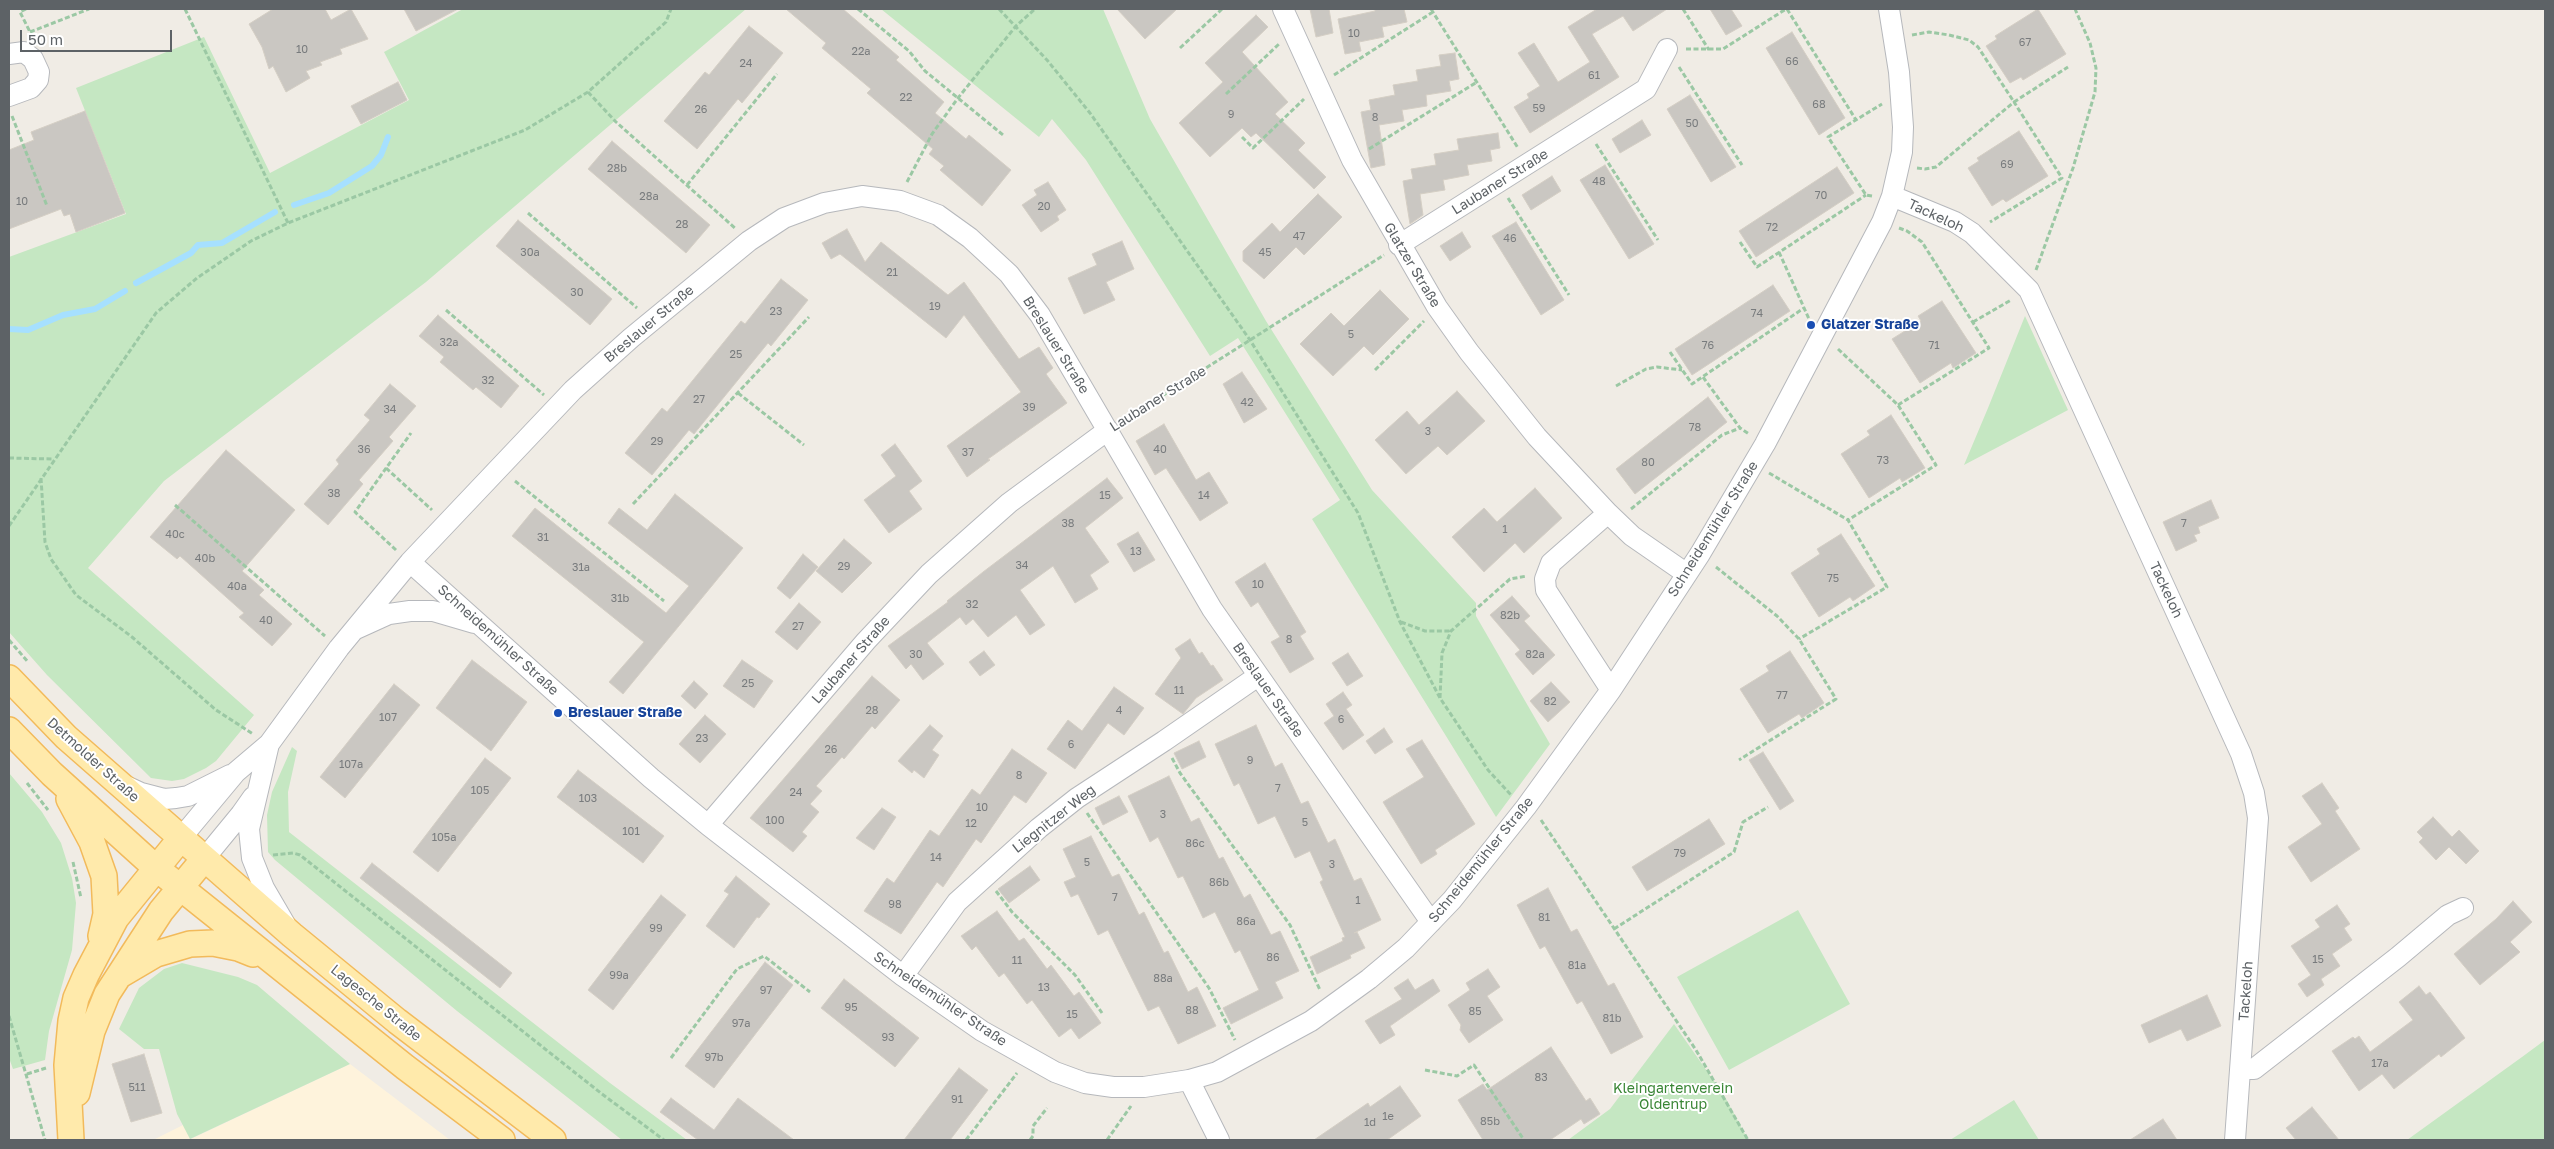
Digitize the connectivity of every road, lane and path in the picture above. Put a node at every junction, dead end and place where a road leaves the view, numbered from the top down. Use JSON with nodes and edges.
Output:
{"nodes":[{"id":1,"x":26,"y":9,"type":"edge"},
{"id":2,"x":89,"y":9,"type":"edge"},
{"id":3,"x":186,"y":9,"type":"edge"},
{"id":4,"x":671,"y":9,"type":"edge"},
{"id":5,"x":858,"y":9,"type":"edge"},
{"id":6,"x":999,"y":9,"type":"edge"},
{"id":7,"x":1035,"y":9,"type":"edge"},
{"id":8,"x":1222,"y":9,"type":"edge"},
{"id":9,"x":1283,"y":9,"type":"edge"},
{"id":10,"x":1431,"y":9,"type":"edge"},
{"id":11,"x":1683,"y":9,"type":"edge"},
{"id":12,"x":1787,"y":9,"type":"edge"},
{"id":13,"x":1889,"y":9,"type":"edge"},
{"id":14,"x":2074,"y":9,"type":"edge"},
{"id":15,"x":1016,"y":26,"type":"junction"},
{"id":16,"x":1293,"y":31,"type":"junction"},
{"id":17,"x":30,"y":32,"type":"junction"},
{"id":18,"x":1894,"y":38,"type":"junction"},
{"id":19,"x":1180,"y":48,"type":"dead end"},
{"id":20,"x":1667,"y":49,"type":"joint"},
{"id":21,"x":16,"y":53,"type":"edge"},
{"id":22,"x":2068,"y":67,"type":"dead end"},
{"id":23,"x":777,"y":74,"type":"dead end"},
{"id":24,"x":1477,"y":82,"type":"junction"},
{"id":25,"x":588,"y":92,"type":"junction"},
{"id":26,"x":1226,"y":94,"type":"dead end"},
{"id":27,"x":9,"y":96,"type":"edge"},
{"id":28,"x":958,"y":98,"type":"junction"},
{"id":29,"x":1902,"y":99,"type":"junction"},
{"id":30,"x":2014,"y":102,"type":"junction"},
{"id":31,"x":9,"y":108,"type":"edge"},
{"id":32,"x":1856,"y":120,"type":"junction"},
{"id":33,"x":1586,"y":127,"type":"junction"},
{"id":34,"x":1003,"y":135,"type":"dead end"},
{"id":35,"x":1352,"y":160,"type":"junction"},
{"id":36,"x":1528,"y":164,"type":"junction"},
{"id":37,"x":1742,"y":165,"type":"dead end"},
{"id":38,"x":1899,"y":165,"type":"junction"},
{"id":39,"x":1498,"y":182,"type":"junction"},
{"id":40,"x":687,"y":185,"type":"junction"},
{"id":41,"x":1892,"y":196,"type":"junction"},
{"id":42,"x":900,"y":201,"type":"junction"},
{"id":43,"x":47,"y":206,"type":"dead end"},
{"id":44,"x":528,"y":213,"type":"dead end"},
{"id":45,"x":1882,"y":222,"type":"junction"},
{"id":46,"x":288,"y":224,"type":"junction"},
{"id":47,"x":1972,"y":233,"type":"junction"},
{"id":48,"x":1658,"y":240,"type":"dead end"},
{"id":49,"x":749,"y":241,"type":"junction"},
{"id":50,"x":1740,"y":242,"type":"dead end"},
{"id":51,"x":1399,"y":245,"type":"junction"},
{"id":52,"x":1779,"y":252,"type":"junction"},
{"id":53,"x":2028,"y":290,"type":"junction"},
{"id":54,"x":1569,"y":295,"type":"dead end"},
{"id":55,"x":1437,"y":307,"type":"junction"},
{"id":56,"x":1804,"y":308,"type":"junction"},
{"id":57,"x":446,"y":310,"type":"dead end"},
{"id":58,"x":809,"y":317,"type":"dead end"},
{"id":59,"x":651,"y":321,"type":"junction"},
{"id":60,"x":1973,"y":322,"type":"junction"},
{"id":61,"x":1823,"y":335,"type":"junction"},
{"id":62,"x":1250,"y":340,"type":"junction"},
{"id":63,"x":1670,"y":352,"type":"dead end"},
{"id":64,"x":1375,"y":370,"type":"dead end"},
{"id":65,"x":1682,"y":370,"type":"junction"},
{"id":66,"x":1703,"y":377,"type":"junction"},
{"id":67,"x":1616,"y":386,"type":"dead end"},
{"id":68,"x":738,"y":393,"type":"junction"},
{"id":69,"x":1898,"y":404,"type":"junction"},
{"id":70,"x":557,"y":406,"type":"junction"},
{"id":71,"x":1740,"y":428,"type":"junction"},
{"id":72,"x":1108,"y":430,"type":"junction"},
{"id":73,"x":411,"y":433,"type":"dead end"},
{"id":74,"x":1765,"y":444,"type":"junction"},
{"id":75,"x":804,"y":445,"type":"dead end"},
{"id":76,"x":9,"y":458,"type":"edge"},
{"id":77,"x":53,"y":459,"type":"junction"},
{"id":78,"x":1754,"y":464,"type":"junction"},
{"id":79,"x":498,"y":467,"type":"junction"},
{"id":80,"x":386,"y":468,"type":"junction"},
{"id":81,"x":41,"y":477,"type":"junction"},
{"id":82,"x":634,"y":504,"type":"dead end"},
{"id":83,"x":175,"y":505,"type":"dead end"},
{"id":84,"x":1612,"y":517,"type":"junction"},
{"id":85,"x":1848,"y":520,"type":"junction"},
{"id":86,"x":446,"y":522,"type":"junction"},
{"id":87,"x":9,"y":526,"type":"edge"},
{"id":88,"x":1700,"y":554,"type":"junction"},
{"id":89,"x":410,"y":562,"type":"junction"},
{"id":90,"x":1687,"y":574,"type":"junction"},
{"id":91,"x":1544,"y":579,"type":"junction"},
{"id":92,"x":664,"y":602,"type":"dead end"},
{"id":93,"x":1400,"y":622,"type":"junction"},
{"id":94,"x":481,"y":625,"type":"junction"},
{"id":95,"x":352,"y":631,"type":"junction"},
{"id":96,"x":1451,"y":631,"type":"junction"},
{"id":97,"x":1799,"y":639,"type":"junction"},
{"id":98,"x":338,"y":648,"type":"junction"},
{"id":99,"x":1258,"y":676,"type":"junction"},
{"id":100,"x":9,"y":678,"type":"edge"},
{"id":101,"x":1611,"y":690,"type":"junction"},
{"id":102,"x":1440,"y":698,"type":"junction"},
{"id":103,"x":9,"y":730,"type":"edge"},
{"id":104,"x":1164,"y":741,"type":"junction"},
{"id":105,"x":269,"y":744,"type":"junction"},
{"id":106,"x":1739,"y":760,"type":"dead end"},
{"id":107,"x":236,"y":772,"type":"junction"},
{"id":108,"x":52,"y":774,"type":"junction"},
{"id":109,"x":22,"y":776,"type":"dead end"},
{"id":110,"x":116,"y":781,"type":"junction"},
{"id":111,"x":256,"y":791,"type":"junction"},
{"id":112,"x":1077,"y":798,"type":"junction"},
{"id":113,"x":1526,"y":807,"type":"junction"},
{"id":114,"x":1768,"y":807,"type":"dead end"},
{"id":115,"x":51,"y":814,"type":"dead end"},
{"id":116,"x":708,"y":825,"type":"junction"},
{"id":117,"x":181,"y":838,"type":"junction"},
{"id":118,"x":72,"y":856,"type":"dead end"},
{"id":119,"x":252,"y":858,"type":"junction"},
{"id":120,"x":204,"y":859,"type":"junction"},
{"id":121,"x":156,"y":868,"type":"junction"},
{"id":122,"x":984,"y":877,"type":"junction"},
{"id":123,"x":180,"y":888,"type":"junction"},
{"id":124,"x":81,"y":901,"type":"dead end"},
{"id":125,"x":2463,"y":908,"type":"dead end"},
{"id":126,"x":1431,"y":922,"type":"junction"},
{"id":127,"x":1614,"y":929,"type":"junction"},
{"id":128,"x":292,"y":935,"type":"junction"},
{"id":129,"x":272,"y":962,"type":"junction"},
{"id":130,"x":86,"y":975,"type":"junction"},
{"id":131,"x":903,"y":976,"type":"junction"},
{"id":132,"x":116,"y":979,"type":"junction"},
{"id":133,"x":810,"y":992,"type":"dead end"},
{"id":134,"x":1329,"y":1009,"type":"junction"},
{"id":135,"x":1102,"y":1013,"type":"dead end"},
{"id":136,"x":9,"y":1016,"type":"edge"},
{"id":137,"x":671,"y":1058,"type":"dead end"},
{"id":138,"x":1029,"y":1058,"type":"junction"},
{"id":139,"x":1245,"y":1058,"type":"junction"},
{"id":140,"x":49,"y":1062,"type":"dead end"},
{"id":141,"x":2241,"y":1069,"type":"junction"},
{"id":142,"x":1425,"y":1070,"type":"dead end"},
{"id":143,"x":27,"y":1074,"type":"junction"},
{"id":144,"x":1189,"y":1080,"type":"junction"},
{"id":145,"x":1144,"y":1087,"type":"junction"},
{"id":146,"x":1047,"y":1108,"type":"dead end"},
{"id":147,"x":71,"y":1139,"type":"edge"},
{"id":148,"x":45,"y":1140,"type":"edge"},
{"id":149,"x":502,"y":1140,"type":"edge"},
{"id":150,"x":553,"y":1140,"type":"edge"},
{"id":151,"x":664,"y":1140,"type":"edge"},
{"id":152,"x":966,"y":1140,"type":"edge"},
{"id":153,"x":1030,"y":1140,"type":"edge"},
{"id":154,"x":1107,"y":1140,"type":"edge"},
{"id":155,"x":1219,"y":1140,"type":"edge"},
{"id":156,"x":1524,"y":1140,"type":"edge"},
{"id":157,"x":1748,"y":1140,"type":"edge"},
{"id":158,"x":2235,"y":1140,"type":"edge"}],
"edges":[{"from":1,"to":17,"type":"path"},
{"from":2,"to":17,"type":"path"},
{"from":3,"to":46,"type":"path"},
{"from":4,"to":25,"type":"path"},
{"from":5,"to":28,"type":"path"},
{"from":6,"to":15,"type":"path"},
{"from":7,"to":15,"type":"path"},
{"from":8,"to":19,"type":"path"},
{"from":9,"to":16,"type":"street","name":"Glatzer Straße"},
{"from":10,"to":24,"type":"path"},
{"from":11,"to":12,"type":"path"},
{"from":12,"to":32,"type":"path"},
{"from":13,"to":18,"type":"street","name":"Schneidemühler Straße"},
{"from":14,"to":53,"type":"path"},
{"from":15,"to":28,"type":"path"},
{"from":15,"to":62,"type":"path"},
{"from":16,"to":26,"type":"path"},
{"from":16,"to":35,"type":"street","name":"Glatzer Straße"},
{"from":17,"to":21,"type":"path"},
{"from":18,"to":29,"type":"street","name":"Schneidemühler Straße"},
{"from":18,"to":30,"type":"path"},
{"from":20,"to":33,"type":"street","name":"Laubaner Straße"},
{"from":20,"to":37,"type":"path"},
{"from":21,"to":27,"type":"street"},
{"from":22,"to":30,"type":"path"},
{"from":23,"to":40,"type":"path"},
{"from":24,"to":35,"type":"path"},
{"from":24,"to":36,"type":"path"},
{"from":25,"to":40,"type":"path"},
{"from":25,"to":46,"type":"path"},
{"from":28,"to":34,"type":"path"},
{"from":28,"to":42,"type":"path"},
{"from":29,"to":32,"type":"path"},
{"from":29,"to":38,"type":"street","name":"Schneidemühler Straße"},
{"from":30,"to":38,"type":"path"},
{"from":30,"to":47,"type":"path"},
{"from":31,"to":43,"type":"path"},
{"from":32,"to":52,"type":"path"},
{"from":33,"to":36,"type":"street","name":"Laubaner Straße"},
{"from":33,"to":48,"type":"path"},
{"from":35,"to":51,"type":"street","name":"Glatzer Straße"},
{"from":36,"to":39,"type":"street","name":"Laubaner Straße"},
{"from":38,"to":41,"type":"street","name":"Schneidemühler Straße"},
{"from":39,"to":51,"type":"street","name":"Laubaner Straße"},
{"from":39,"to":54,"type":"path"},
{"from":40,"to":49,"type":"path"},
{"from":41,"to":45,"type":"street","name":"Schneidemühler Straße"},
{"from":41,"to":47,"type":"street","name":"Tackeloh"},
{"from":42,"to":49,"type":"street","name":"Breslauer Straße"},
{"from":42,"to":72,"type":"street","name":"Breslauer Straße"},
{"from":44,"to":59,"type":"path"},
{"from":45,"to":60,"type":"path"},
{"from":45,"to":61,"type":"street","name":"Schneidemühler Straße"},
{"from":46,"to":77,"type":"path"},
{"from":47,"to":53,"type":"street","name":"Tackeloh"},
{"from":49,"to":59,"type":"street","name":"Breslauer Straße"},
{"from":50,"to":52,"type":"path"},
{"from":51,"to":55,"type":"street","name":"Glatzer Straße"},
{"from":51,"to":62,"type":"path","name":"Laubaner Straße"},
{"from":52,"to":56,"type":"path"},
{"from":53,"to":60,"type":"path"},
{"from":53,"to":141,"type":"street","name":"Tackeloh"},
{"from":55,"to":64,"type":"path"},
{"from":55,"to":84,"type":"street","name":"Glatzer Straße"},
{"from":56,"to":61,"type":"path"},
{"from":56,"to":66,"type":"path"},
{"from":57,"to":70,"type":"path"},
{"from":58,"to":68,"type":"path"},
{"from":59,"to":70,"type":"street","name":"Breslauer Straße"},
{"from":60,"to":69,"type":"path"},
{"from":61,"to":69,"type":"path"},
{"from":61,"to":74,"type":"street","name":"Schneidemühler Straße"},
{"from":62,"to":72,"type":"path","name":"Laubaner Straße"},
{"from":62,"to":93,"type":"path"},
{"from":63,"to":65,"type":"path"},
{"from":65,"to":66,"type":"path"},
{"from":65,"to":67,"type":"path"},
{"from":66,"to":71,"type":"path"},
{"from":68,"to":75,"type":"path"},
{"from":68,"to":82,"type":"path"},
{"from":69,"to":85,"type":"path"},
{"from":70,"to":79,"type":"street","name":"Breslauer Straße"},
{"from":71,"to":74,"type":"path"},
{"from":71,"to":84,"type":"path"},
{"from":72,"to":99,"type":"street","name":"Breslauer Straße"},
{"from":72,"to":116,"type":"street","name":"Laubaner Straße"},
{"from":73,"to":80,"type":"path"},
{"from":74,"to":78,"type":"street","name":"Schneidemühler Straße"},
{"from":76,"to":77,"type":"path"},
{"from":77,"to":81,"type":"path"},
{"from":78,"to":85,"type":"path"},
{"from":78,"to":88,"type":"street","name":"Schneidemühler Straße"},
{"from":79,"to":86,"type":"street","name":"Breslauer Straße"},
{"from":79,"to":92,"type":"path"},
{"from":80,"to":86,"type":"path"},
{"from":80,"to":89,"type":"path"},
{"from":81,"to":87,"type":"path"},
{"from":81,"to":105,"type":"path"},
{"from":83,"to":98,"type":"path"},
{"from":84,"to":90,"type":"street","name":"Glatzer Straße"},
{"from":84,"to":91,"type":"street"},
{"from":85,"to":97,"type":"path"},
{"from":86,"to":89,"type":"street","name":"Breslauer Straße"},
{"from":88,"to":90,"type":"street","name":"Schneidemühler Straße"},
{"from":88,"to":97,"type":"path"},
{"from":89,"to":94,"type":"street","name":"Schneidemühler Straße"},
{"from":89,"to":95,"type":"street","name":"Breslauer Straße"},
{"from":90,"to":101,"type":"street","name":"Schneidemühler Straße"},
{"from":91,"to":96,"type":"path"},
{"from":91,"to":101,"type":"street"},
{"from":93,"to":96,"type":"path"},
{"from":93,"to":102,"type":"path"},
{"from":94,"to":95,"type":"street"},
{"from":94,"to":116,"type":"street","name":"Schneidemühler Straße"},
{"from":95,"to":98,"type":"street","name":"Breslauer Straße"},
{"from":96,"to":102,"type":"path"},
{"from":97,"to":106,"type":"path"},
{"from":98,"to":105,"type":"street","name":"Breslauer Straße"},
{"from":99,"to":104,"type":"street","name":"Liegnitzer Weg"},
{"from":99,"to":126,"type":"street","name":"Breslauer Straße"},
{"from":100,"to":110,"type":"main road","name":"Detmolder Straße"},
{"from":101,"to":113,"type":"street","name":"Schneidemühler Straße"},
{"from":102,"to":113,"type":"path"},
{"from":103,"to":108,"type":"main road"},
{"from":104,"to":112,"type":"street","name":"Liegnitzer Weg"},
{"from":104,"to":134,"type":"path"},
{"from":105,"to":107,"type":"street","name":"Breslauer Straße"},
{"from":105,"to":111,"type":"street","name":"Breslauer Straße"},
{"from":107,"to":110,"type":"street","name":"Breslauer Straße"},
{"from":107,"to":117,"type":"street","name":"Breslauer Straße"},
{"from":108,"to":121,"type":"main road"},
{"from":108,"to":130,"type":"main road"},
{"from":109,"to":115,"type":"path"},
{"from":110,"to":117,"type":"main road","name":"Detmolder Straße"},
{"from":111,"to":119,"type":"street","name":"Breslauer Straße"},
{"from":111,"to":120,"type":"street","name":"Breslauer Straße"},
{"from":112,"to":122,"type":"street","name":"Liegnitzer Weg"},
{"from":112,"to":139,"type":"path"},
{"from":113,"to":126,"type":"street","name":"Schneidemühler Straße"},
{"from":113,"to":127,"type":"path"},
{"from":114,"to":127,"type":"path"},
{"from":116,"to":131,"type":"street","name":"Schneidemühler Straße"},
{"from":117,"to":120,"type":"main road","name":"Detmolder Straße"},
{"from":117,"to":121,"type":"main road"},
{"from":118,"to":124,"type":"path"},
{"from":119,"to":128,"type":"street","name":"Breslauer Straße"},
{"from":119,"to":151,"type":"path"},
{"from":120,"to":123,"type":"main road"},
{"from":120,"to":128,"type":"main road","name":"Lagesche Straße"},
{"from":121,"to":123,"type":"main road"},
{"from":121,"to":130,"type":"main road"},
{"from":122,"to":131,"type":"street","name":"Liegnitzer Weg"},
{"from":122,"to":135,"type":"path"},
{"from":123,"to":129,"type":"main road"},
{"from":123,"to":132,"type":"main road"},
{"from":125,"to":141,"type":"street"},
{"from":126,"to":134,"type":"street","name":"Schneidemühler Straße"},
{"from":127,"to":157,"type":"path"},
{"from":128,"to":150,"type":"main road","name":"Lagesche Straße"},
{"from":129,"to":132,"type":"main road"},
{"from":129,"to":149,"type":"main road"},
{"from":130,"to":147,"type":"main road"},
{"from":131,"to":138,"type":"street","name":"Schneidemühler Straße"},
{"from":132,"to":147,"type":"main road"},
{"from":133,"to":137,"type":"path"},
{"from":134,"to":139,"type":"street","name":"Schneidemühler Straße"},
{"from":136,"to":143,"type":"path"},
{"from":138,"to":145,"type":"street","name":"Schneidemühler Straße"},
{"from":138,"to":152,"type":"path"},
{"from":139,"to":144,"type":"street","name":"Schneidemühler Straße"},
{"from":140,"to":143,"type":"path"},
{"from":141,"to":158,"type":"street","name":"Tackeloh"},
{"from":142,"to":156,"type":"path"},
{"from":143,"to":148,"type":"path"},
{"from":144,"to":145,"type":"street","name":"Schneidemühler Straße"},
{"from":144,"to":155,"type":"street"},
{"from":145,"to":154,"type":"path"},
{"from":146,"to":153,"type":"path"}]}
